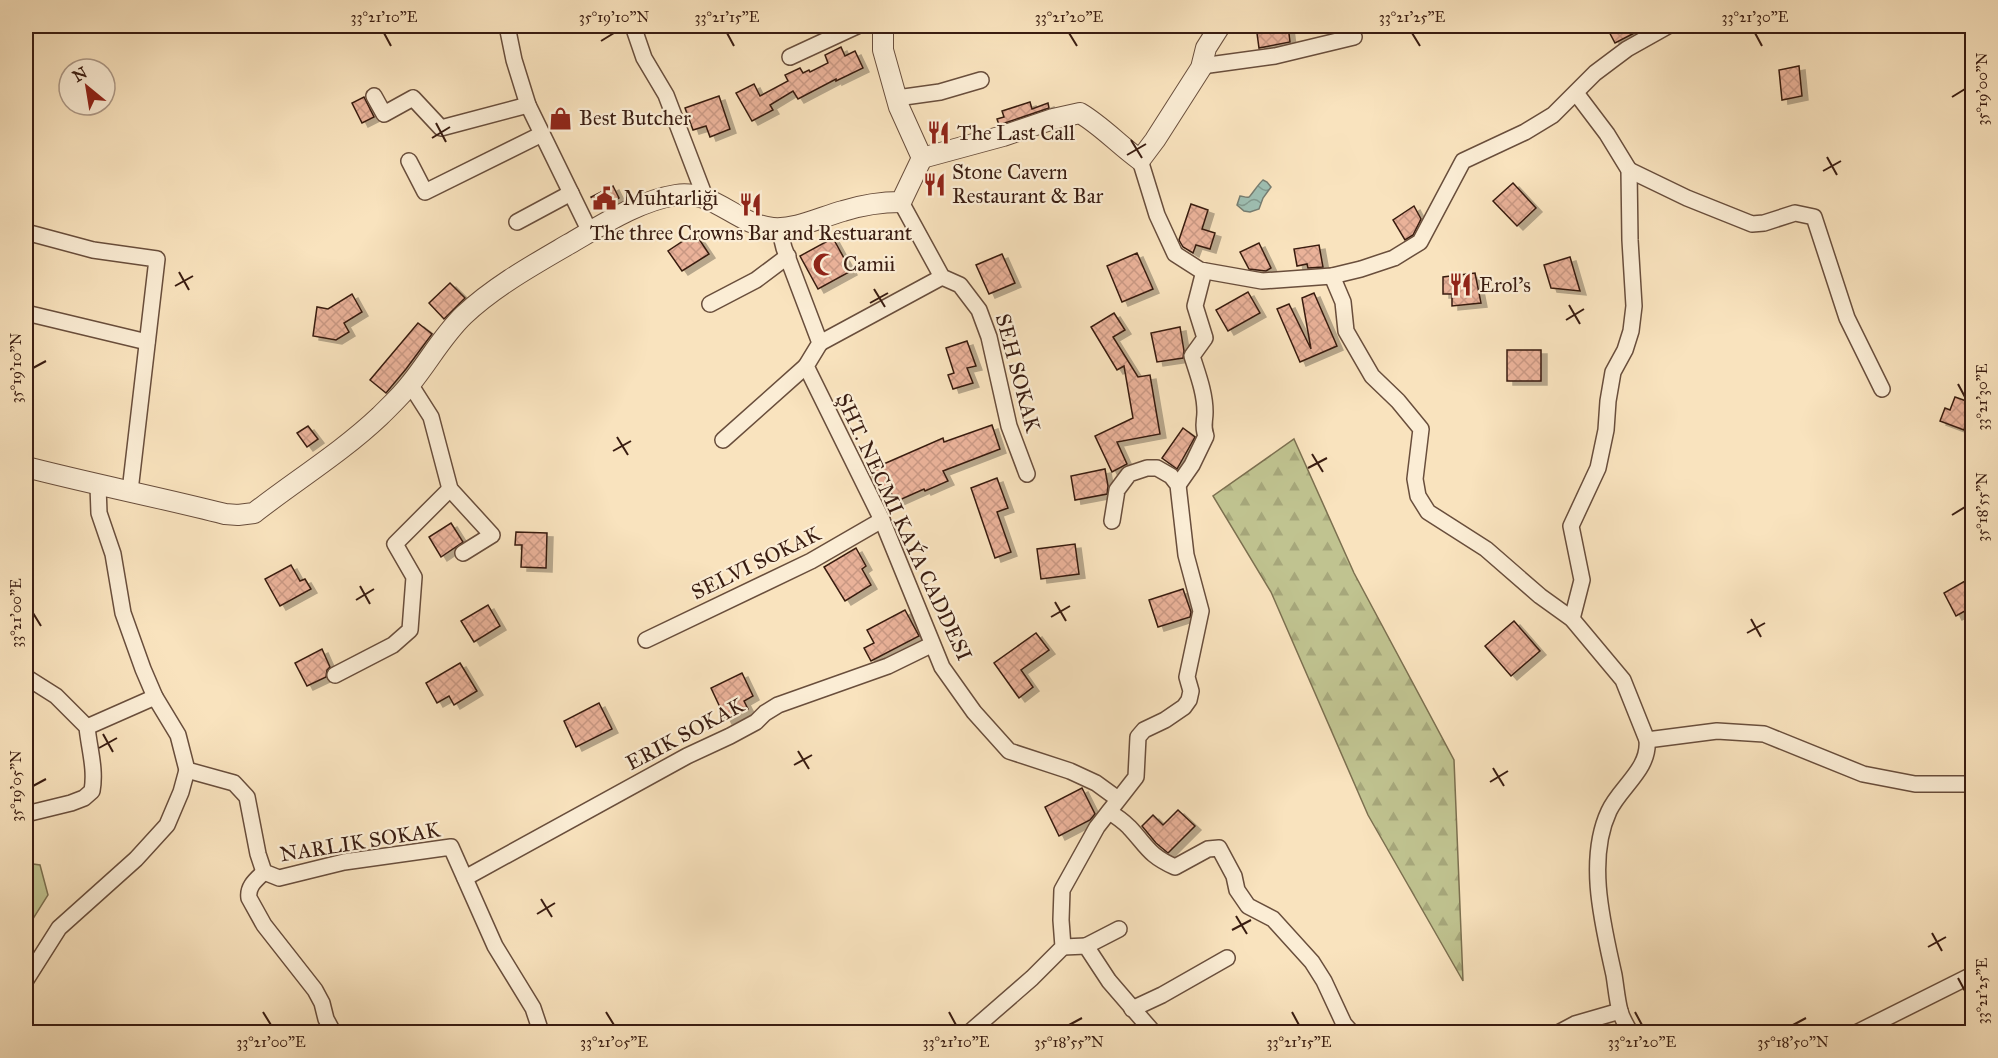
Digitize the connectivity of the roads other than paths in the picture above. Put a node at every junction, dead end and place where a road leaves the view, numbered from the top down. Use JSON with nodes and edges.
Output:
{"nodes":[{"id":1,"x":507,"y":26,"type":"edge"},
{"id":2,"x":633,"y":26,"type":"edge"},
{"id":3,"x":857,"y":26,"type":"edge"},
{"id":4,"x":883,"y":26,"type":"edge"},
{"id":5,"x":1668,"y":26,"type":"edge"},
{"id":6,"x":1213,"y":29,"type":"edge"},
{"id":7,"x":1354,"y":37,"type":"dead end"},
{"id":8,"x":790,"y":57,"type":"dead end"},
{"id":9,"x":1201,"y":68,"type":"junction"},
{"id":10,"x":981,"y":80,"type":"dead end"},
{"id":11,"x":1576,"y":93,"type":"junction"},
{"id":12,"x":374,"y":96,"type":"dead end"},
{"id":13,"x":897,"y":98,"type":"junction"},
{"id":14,"x":528,"y":105,"type":"junction"},
{"id":15,"x":542,"y":134,"type":"junction"},
{"id":16,"x":922,"y":158,"type":"junction"},
{"id":17,"x":1140,"y":160,"type":"junction"},
{"id":18,"x":409,"y":161,"type":"dead end"},
{"id":19,"x":1629,"y":170,"type":"junction"},
{"id":20,"x":571,"y":193,"type":"junction"},
{"id":21,"x":705,"y":197,"type":"junction"},
{"id":22,"x":901,"y":202,"type":"junction"},
{"id":23,"x":517,"y":222,"type":"dead end"},
{"id":24,"x":779,"y":228,"type":"junction"},
{"id":25,"x":26,"y":232,"type":"edge"},
{"id":26,"x":590,"y":232,"type":"junction"},
{"id":27,"x":788,"y":256,"type":"junction"},
{"id":28,"x":1204,"y":271,"type":"junction"},
{"id":29,"x":1332,"y":276,"type":"junction"},
{"id":30,"x":942,"y":277,"type":"junction"},
{"id":31,"x":710,"y":304,"type":"dead end"},
{"id":32,"x":26,"y":313,"type":"edge"},
{"id":33,"x":147,"y":342,"type":"junction"},
{"id":34,"x":820,"y":343,"type":"junction"},
{"id":35,"x":806,"y":366,"type":"junction"},
{"id":36,"x":410,"y":384,"type":"junction"},
{"id":37,"x":1882,"y":389,"type":"dead end"},
{"id":38,"x":723,"y":440,"type":"dead end"},
{"id":39,"x":26,"y":467,"type":"edge"},
{"id":40,"x":1027,"y":474,"type":"dead end"},
{"id":41,"x":1178,"y":485,"type":"junction"},
{"id":42,"x":113,"y":488,"type":"junction"},
{"id":43,"x":450,"y":489,"type":"junction"},
{"id":44,"x":882,"y":520,"type":"junction"},
{"id":45,"x":1112,"y":521,"type":"dead end"},
{"id":46,"x":463,"y":553,"type":"dead end"},
{"id":47,"x":1572,"y":619,"type":"junction"},
{"id":48,"x":646,"y":640,"type":"dead end"},
{"id":49,"x":931,"y":645,"type":"junction"},
{"id":50,"x":335,"y":675,"type":"dead end"},
{"id":51,"x":26,"y":677,"type":"edge"},
{"id":52,"x":155,"y":697,"type":"junction"},
{"id":53,"x":87,"y":727,"type":"junction"},
{"id":54,"x":1647,"y":740,"type":"junction"},
{"id":55,"x":187,"y":770,"type":"junction"},
{"id":56,"x":1972,"y":784,"type":"edge"},
{"id":57,"x":1114,"y":806,"type":"junction"},
{"id":58,"x":26,"y":814,"type":"edge"},
{"id":59,"x":264,"y":872,"type":"junction"},
{"id":60,"x":465,"y":878,"type":"junction"},
{"id":61,"x":1119,"y":929,"type":"dead end"},
{"id":62,"x":1086,"y":946,"type":"junction"},
{"id":63,"x":1063,"y":947,"type":"junction"},
{"id":64,"x":1227,"y":958,"type":"dead end"},
{"id":65,"x":1972,"y":975,"type":"edge"},
{"id":66,"x":26,"y":980,"type":"edge"},
{"id":67,"x":1132,"y":1009,"type":"junction"},
{"id":68,"x":1620,"y":1011,"type":"junction"},
{"id":69,"x":333,"y":1032,"type":"edge"},
{"id":70,"x":541,"y":1032,"type":"edge"},
{"id":71,"x":970,"y":1032,"type":"edge"},
{"id":72,"x":1153,"y":1032,"type":"edge"},
{"id":73,"x":1352,"y":1032,"type":"edge"},
{"id":74,"x":1560,"y":1032,"type":"edge"},
{"id":75,"x":1630,"y":1032,"type":"edge"},
{"id":76,"x":1858,"y":1032,"type":"edge"}],
"edges":[{"from":1,"to":14,"type":"street"},
{"from":2,"to":21,"type":"street"},
{"from":3,"to":8,"type":"street"},
{"from":4,"to":13,"type":"street"},
{"from":5,"to":11,"type":"street"},
{"from":6,"to":9,"type":"street"},
{"from":7,"to":9,"type":"street"},
{"from":9,"to":17,"type":"street"},
{"from":10,"to":13,"type":"street"},
{"from":11,"to":19,"type":"street"},
{"from":11,"to":29,"type":"street"},
{"from":12,"to":14,"type":"street"},
{"from":13,"to":16,"type":"street"},
{"from":14,"to":15,"type":"street"},
{"from":15,"to":18,"type":"street"},
{"from":15,"to":20,"type":"street"},
{"from":16,"to":17,"type":"street"},
{"from":16,"to":22,"type":"street"},
{"from":17,"to":28,"type":"street"},
{"from":19,"to":37,"type":"street"},
{"from":19,"to":47,"type":"street"},
{"from":20,"to":23,"type":"street"},
{"from":20,"to":26,"type":"street"},
{"from":21,"to":24,"type":"street"},
{"from":21,"to":26,"type":"street"},
{"from":22,"to":24,"type":"street"},
{"from":22,"to":30,"type":"street","name":"SEH SOKAK"},
{"from":24,"to":27,"type":"street"},
{"from":25,"to":33,"type":"street"},
{"from":26,"to":36,"type":"street"},
{"from":27,"to":31,"type":"street"},
{"from":27,"to":34,"type":"street"},
{"from":28,"to":29,"type":"street"},
{"from":28,"to":41,"type":"street"},
{"from":29,"to":47,"type":"street"},
{"from":30,"to":34,"type":"street"},
{"from":30,"to":40,"type":"street","name":"SEH SOKAK"},
{"from":32,"to":33,"type":"street"},
{"from":33,"to":42,"type":"street"},
{"from":34,"to":35,"type":"street"},
{"from":35,"to":38,"type":"street"},
{"from":35,"to":44,"type":"street","name":"ŞHT. NECMI KAÝA CADDESI"},
{"from":36,"to":42,"type":"street"},
{"from":36,"to":43,"type":"street"},
{"from":39,"to":42,"type":"street"},
{"from":41,"to":45,"type":"street"},
{"from":41,"to":57,"type":"street"},
{"from":42,"to":52,"type":"street"},
{"from":43,"to":46,"type":"street"},
{"from":43,"to":50,"type":"street"},
{"from":44,"to":48,"type":"street","name":"SELVI SOKAK"},
{"from":44,"to":49,"type":"street","name":"ŞHT. NECMI KAÝA CADDESI"},
{"from":47,"to":54,"type":"street"},
{"from":49,"to":57,"type":"street","name":"ŞHT. NECMI KAÝA CADDESI"},
{"from":49,"to":60,"type":"street","name":"ERIK SOKAK"},
{"from":51,"to":53,"type":"street"},
{"from":52,"to":53,"type":"street"},
{"from":52,"to":55,"type":"street"},
{"from":53,"to":58,"type":"street"},
{"from":54,"to":56,"type":"street"},
{"from":54,"to":68,"type":"street"},
{"from":55,"to":59,"type":"street","name":"NARLIK SOKAK"},
{"from":55,"to":66,"type":"street"},
{"from":57,"to":63,"type":"street"},
{"from":57,"to":73,"type":"street","name":"ŞHT. NECMI KAÝA CADDESI"},
{"from":59,"to":60,"type":"street","name":"NARLIK SOKAK"},
{"from":59,"to":69,"type":"street"},
{"from":60,"to":70,"type":"street","name":"NARLIK SOKAK"},
{"from":61,"to":62,"type":"street"},
{"from":62,"to":63,"type":"street"},
{"from":62,"to":67,"type":"street"},
{"from":63,"to":71,"type":"street"},
{"from":64,"to":67,"type":"street"},
{"from":65,"to":76,"type":"street"},
{"from":67,"to":72,"type":"street"},
{"from":68,"to":74,"type":"street"},
{"from":68,"to":75,"type":"street"}]}
